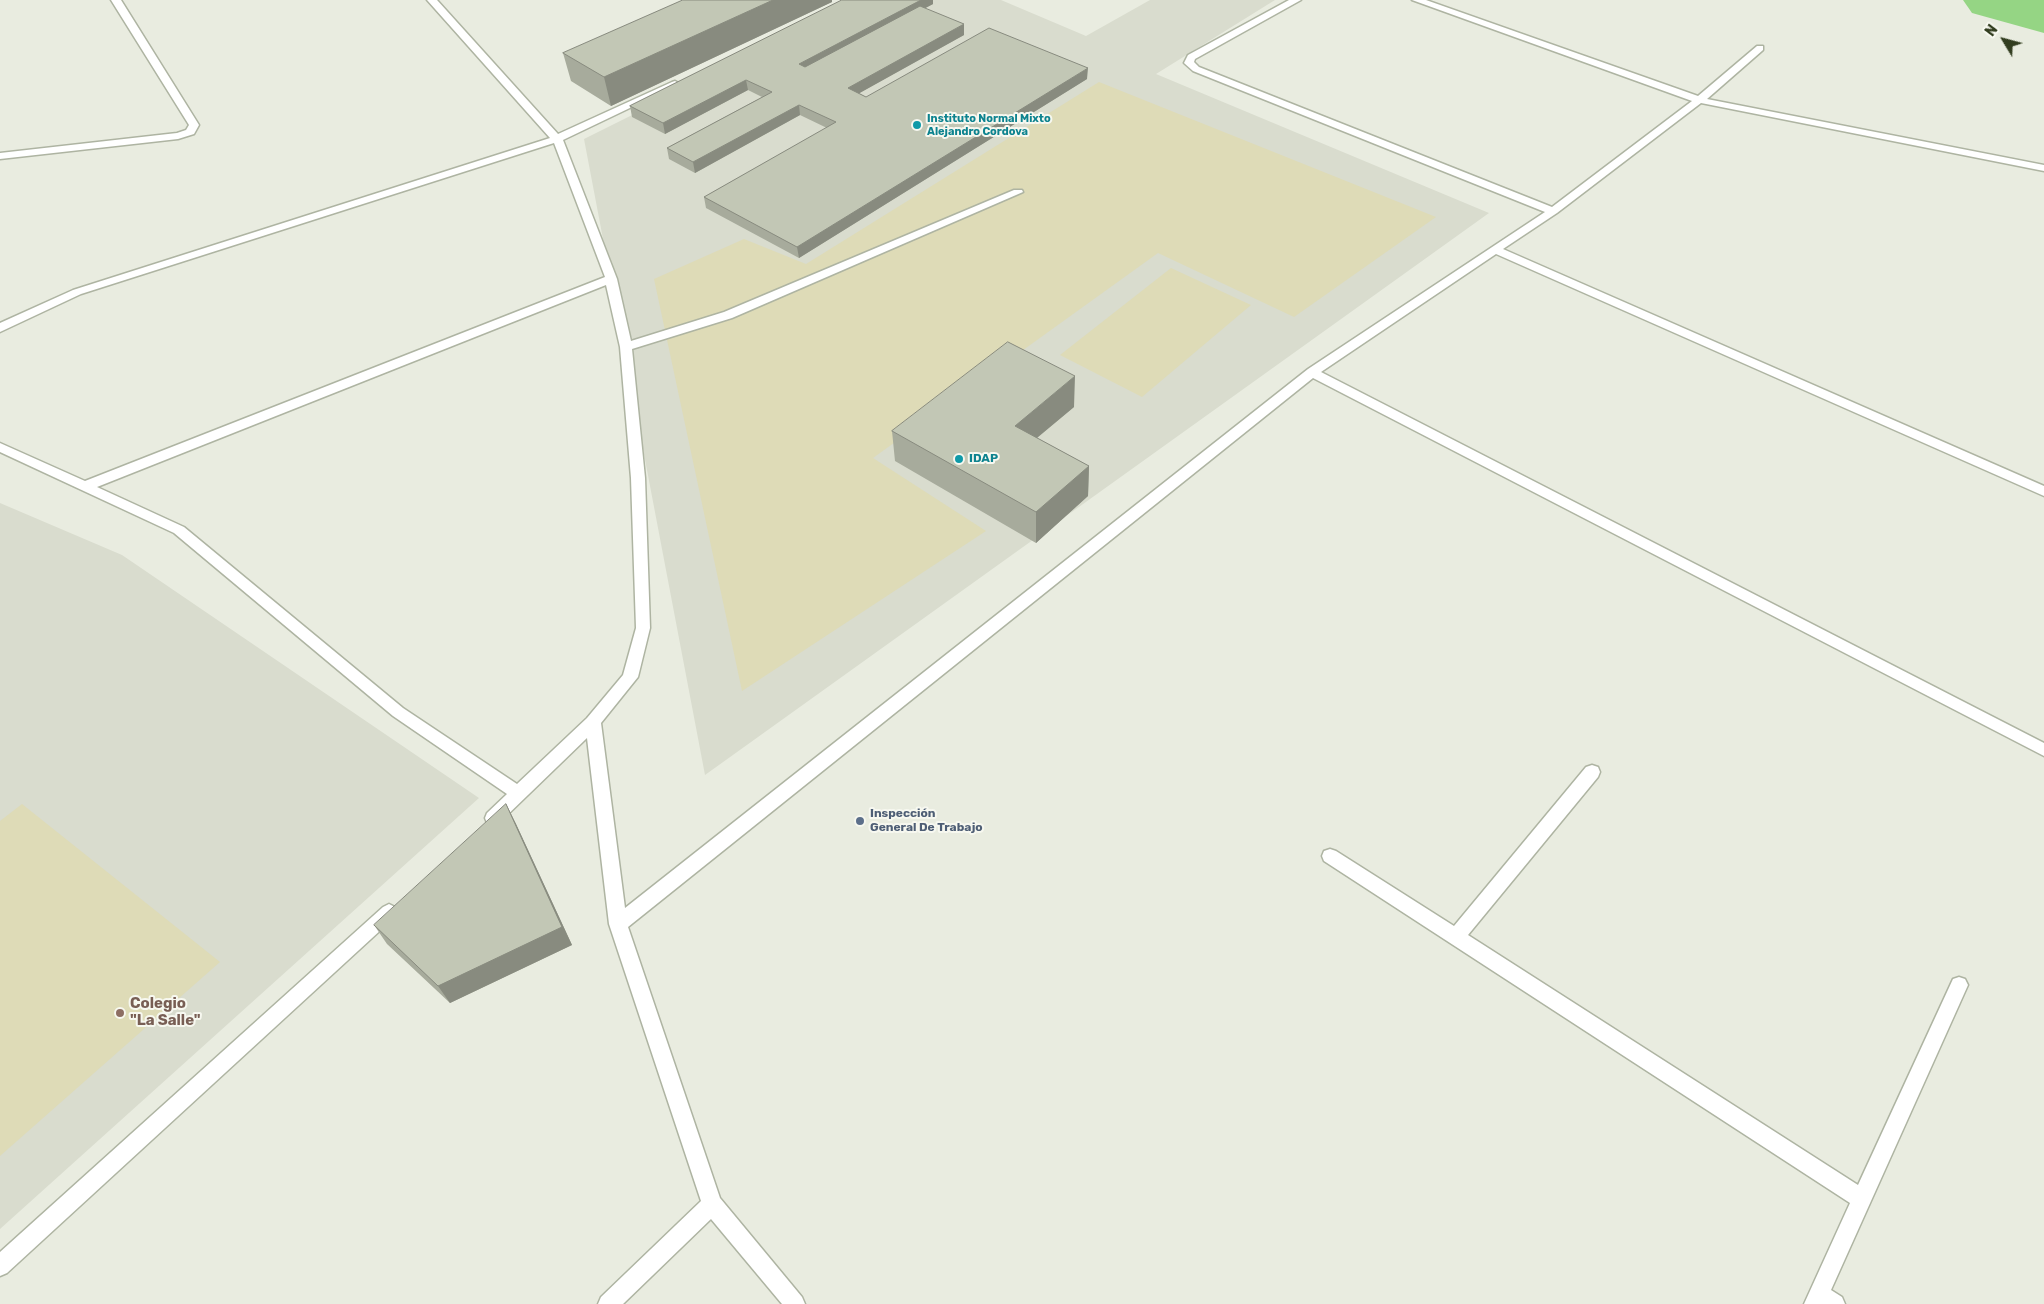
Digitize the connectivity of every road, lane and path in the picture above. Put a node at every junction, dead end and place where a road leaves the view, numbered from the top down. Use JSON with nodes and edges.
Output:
{"nodes":[{"id":1,"x":116,"y":0,"type":"edge"},
{"id":2,"x":432,"y":0,"type":"edge"},
{"id":3,"x":1296,"y":0,"type":"edge"},
{"id":4,"x":1417,"y":0,"type":"edge"},
{"id":5,"x":1760,"y":48,"type":"dead end"},
{"id":6,"x":682,"y":80,"type":"edge"},
{"id":7,"x":1699,"y":100,"type":"junction"},
{"id":8,"x":557,"y":140,"type":"junction"},
{"id":9,"x":0,"y":156,"type":"edge"},
{"id":10,"x":2044,"y":168,"type":"edge"},
{"id":11,"x":1018,"y":192,"type":"dead end"},
{"id":12,"x":1553,"y":212,"type":"junction"},
{"id":13,"x":1495,"y":250,"type":"junction"},
{"id":14,"x":611,"y":279,"type":"junction"},
{"id":15,"x":0,"y":328,"type":"edge"},
{"id":16,"x":626,"y":347,"type":"junction"},
{"id":17,"x":1312,"y":372,"type":"junction"},
{"id":18,"x":0,"y":447,"type":"edge"},
{"id":19,"x":83,"y":487,"type":"junction"},
{"id":20,"x":2044,"y":491,"type":"edge"},
{"id":21,"x":593,"y":722,"type":"junction"},
{"id":22,"x":2044,"y":750,"type":"edge"},
{"id":23,"x":1592,"y":772,"type":"dead end"},
{"id":24,"x":519,"y":794,"type":"junction"},
{"id":25,"x":482,"y":827,"type":"edge"},
{"id":26,"x":1330,"y":856,"type":"dead end"},
{"id":27,"x":402,"y":901,"type":"edge"},
{"id":28,"x":618,"y":924,"type":"junction"},
{"id":29,"x":1456,"y":937,"type":"junction"},
{"id":30,"x":1959,"y":985,"type":"dead end"},
{"id":31,"x":1862,"y":1200,"type":"junction"},
{"id":32,"x":712,"y":1204,"type":"junction"},
{"id":33,"x":0,"y":1266,"type":"edge"},
{"id":34,"x":1823,"y":1301,"type":"edge"},
{"id":35,"x":608,"y":1304,"type":"edge"},
{"id":36,"x":795,"y":1304,"type":"edge"}],
"edges":[{"from":1,"to":9,"type":"street"},
{"from":2,"to":8,"type":"street"},
{"from":3,"to":12,"type":"street"},
{"from":4,"to":7,"type":"street"},
{"from":5,"to":7,"type":"street"},
{"from":6,"to":8,"type":"street"},
{"from":7,"to":10,"type":"street"},
{"from":7,"to":12,"type":"street"},
{"from":8,"to":14,"type":"street"},
{"from":8,"to":15,"type":"street"},
{"from":11,"to":16,"type":"street"},
{"from":12,"to":13,"type":"street"},
{"from":13,"to":17,"type":"street"},
{"from":13,"to":20,"type":"street"},
{"from":14,"to":16,"type":"street"},
{"from":14,"to":19,"type":"street"},
{"from":16,"to":21,"type":"street"},
{"from":17,"to":22,"type":"street"},
{"from":17,"to":28,"type":"street"},
{"from":18,"to":19,"type":"street"},
{"from":19,"to":24,"type":"street"},
{"from":21,"to":24,"type":"street"},
{"from":21,"to":28,"type":"street"},
{"from":23,"to":29,"type":"street"},
{"from":24,"to":25,"type":"street"},
{"from":26,"to":29,"type":"street"},
{"from":27,"to":33,"type":"street"},
{"from":28,"to":32,"type":"street"},
{"from":29,"to":31,"type":"street"},
{"from":30,"to":31,"type":"street"},
{"from":31,"to":34,"type":"street"},
{"from":32,"to":35,"type":"street"},
{"from":32,"to":36,"type":"street"}]}
